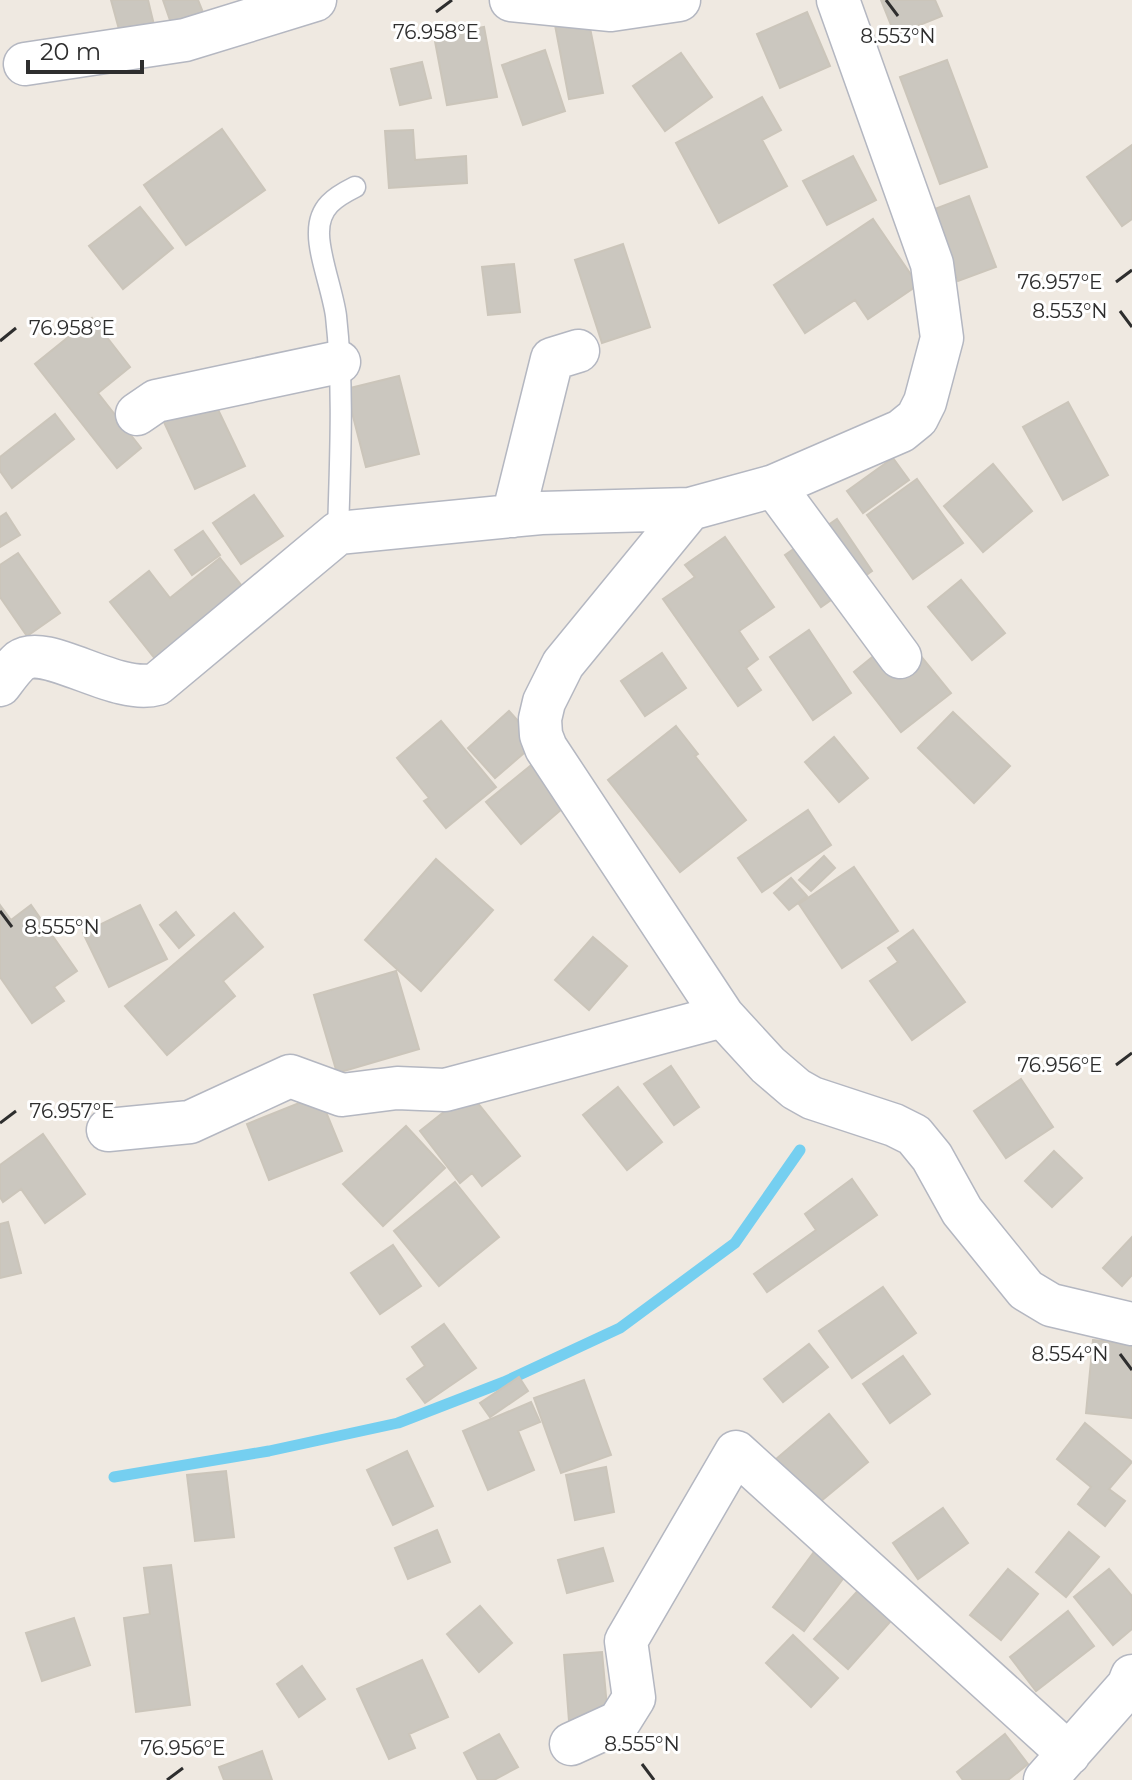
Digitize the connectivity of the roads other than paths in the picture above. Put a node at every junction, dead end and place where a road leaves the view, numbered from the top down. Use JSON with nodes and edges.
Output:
{"nodes":[{"id":1,"x":315,"y":0,"type":"edge"},
{"id":2,"x":511,"y":0,"type":"edge"},
{"id":3,"x":679,"y":0,"type":"edge"},
{"id":4,"x":838,"y":0,"type":"edge"},
{"id":5,"x":25,"y":64,"type":"dead end"},
{"id":6,"x":355,"y":187,"type":"dead end"},
{"id":7,"x":578,"y":351,"type":"dead end"},
{"id":8,"x":339,"y":362,"type":"junction"},
{"id":9,"x":137,"y":414,"type":"dead end"},
{"id":10,"x":774,"y":486,"type":"junction"},
{"id":11,"x":690,"y":509,"type":"junction"},
{"id":12,"x":513,"y":516,"type":"junction"},
{"id":13,"x":338,"y":533,"type":"junction"},
{"id":14,"x":900,"y":657,"type":"dead end"},
{"id":15,"x":0,"y":685,"type":"edge"},
{"id":16,"x":723,"y":1016,"type":"junction"},
{"id":17,"x":108,"y":1130,"type":"dead end"},
{"id":18,"x":1132,"y":1324,"type":"edge"},
{"id":19,"x":1132,"y":1676,"type":"edge"},
{"id":20,"x":571,"y":1744,"type":"dead end"},
{"id":21,"x":1057,"y":1767,"type":"edge"}],
"edges":[{"from":1,"to":5,"type":"street"},
{"from":2,"to":3,"type":"street"},
{"from":4,"to":10,"type":"street"},
{"from":6,"to":8,"type":"lane"},
{"from":7,"to":12,"type":"street"},
{"from":8,"to":9,"type":"street"},
{"from":8,"to":13,"type":"lane"},
{"from":10,"to":11,"type":"street"},
{"from":10,"to":14,"type":"street"},
{"from":11,"to":12,"type":"street"},
{"from":11,"to":16,"type":"street"},
{"from":12,"to":13,"type":"street"},
{"from":13,"to":15,"type":"street"},
{"from":16,"to":17,"type":"street"},
{"from":16,"to":18,"type":"street"},
{"from":19,"to":21,"type":"street"},
{"from":20,"to":21,"type":"street"}]}
